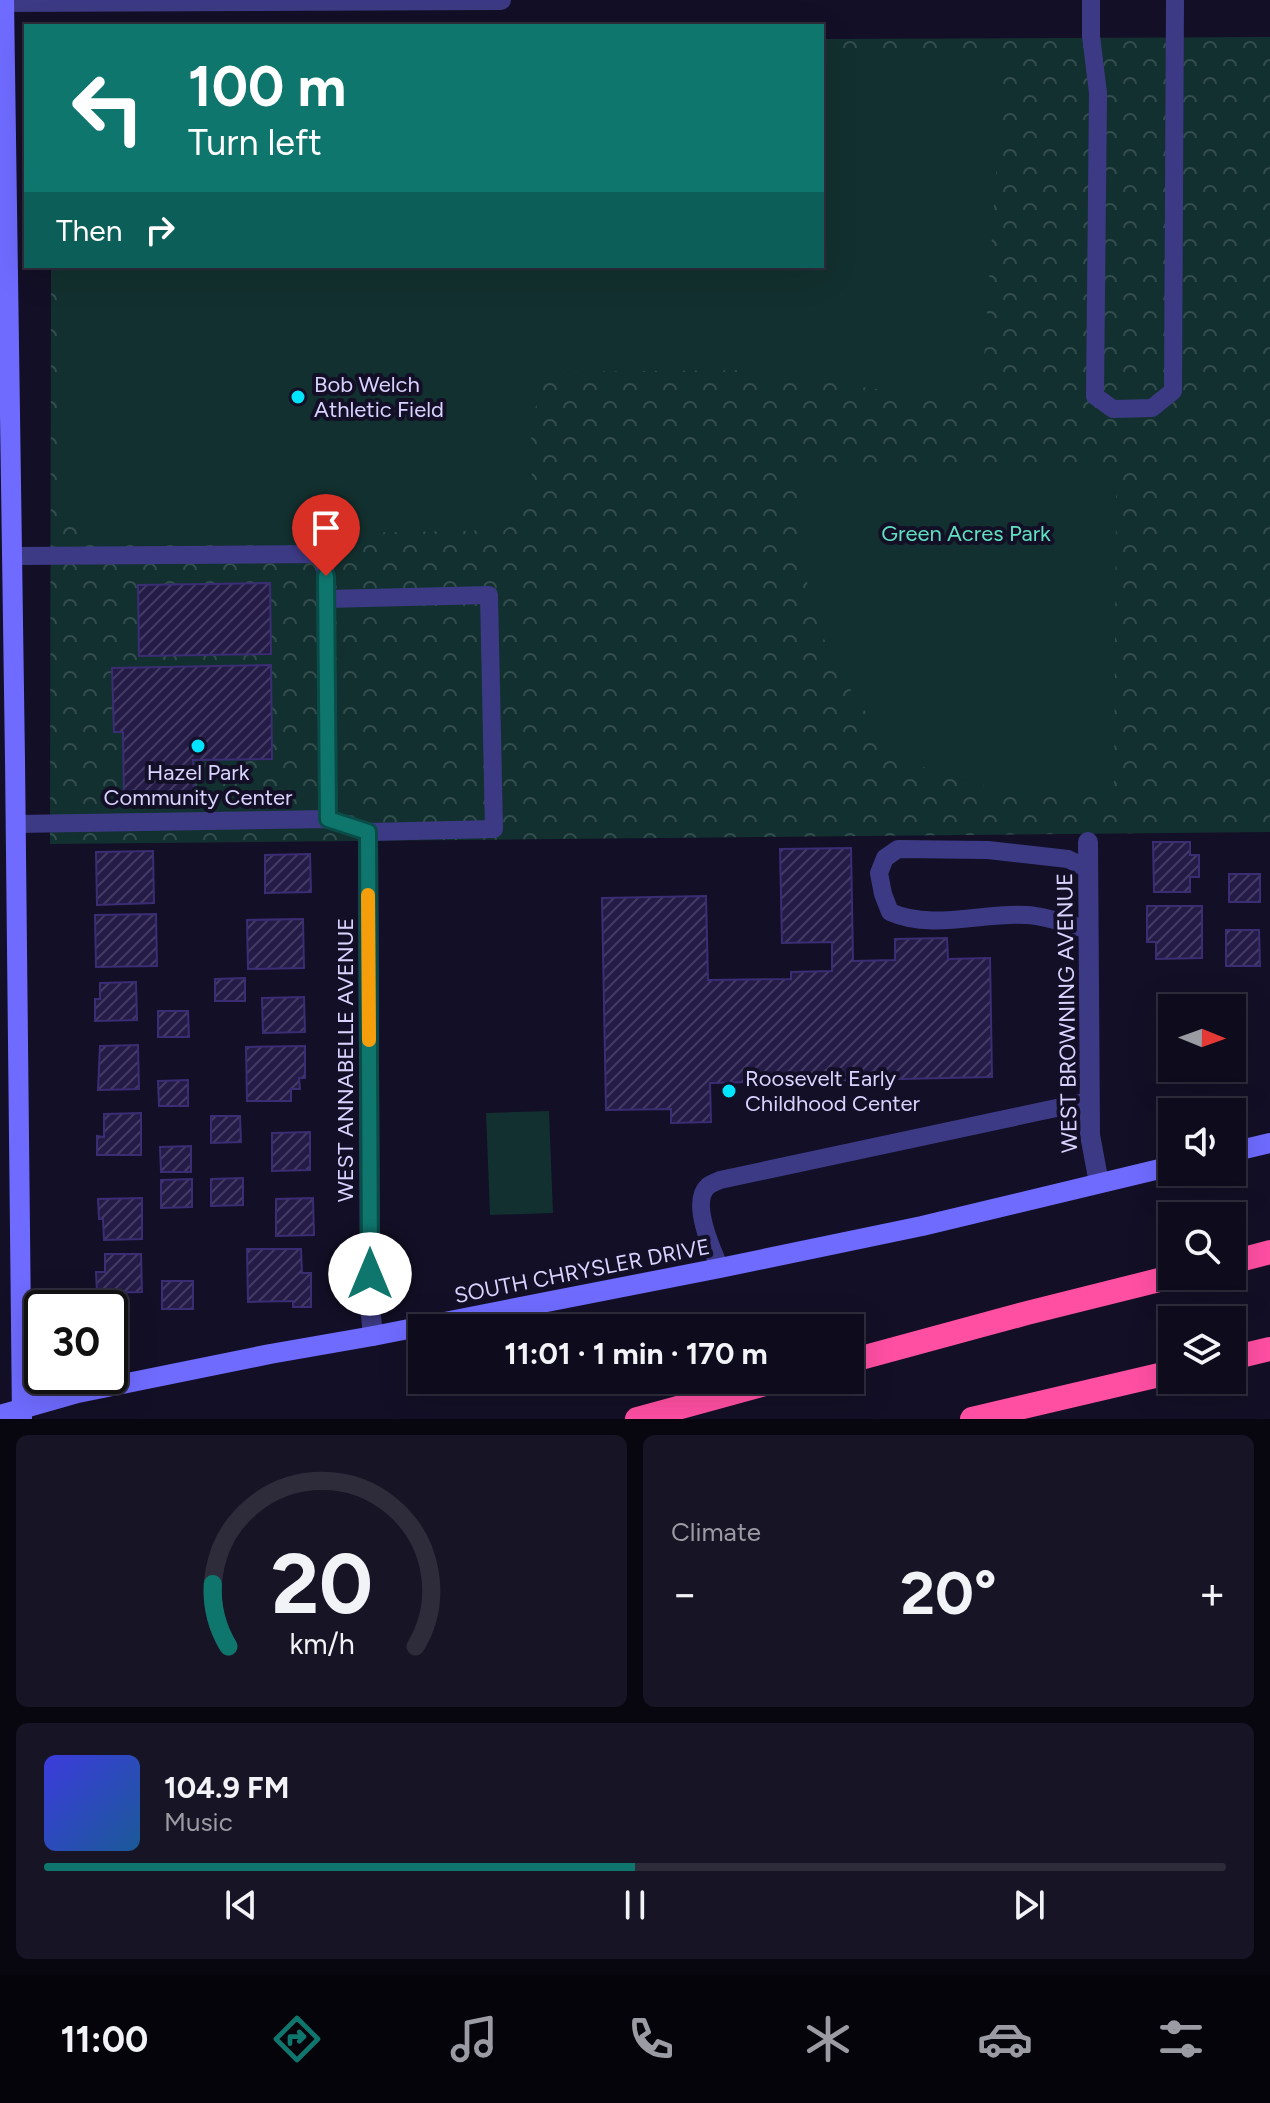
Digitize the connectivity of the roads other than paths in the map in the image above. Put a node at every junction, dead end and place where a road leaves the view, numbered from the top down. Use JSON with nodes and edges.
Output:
{"nodes":[{"id":1,"x":501,"y":0,"type":"edge"},
{"id":2,"x":1091,"y":0,"type":"edge"},
{"id":3,"x":1175,"y":0,"type":"edge"},
{"id":4,"x":4,"y":1,"type":"edge"},
{"id":5,"x":140,"y":1,"type":"edge"},
{"id":6,"x":2,"y":123,"type":"edge"},
{"id":7,"x":12,"y":556,"type":"junction"},
{"id":8,"x":326,"y":599,"type":"junction"},
{"id":9,"x":328,"y":819,"type":"junction"},
{"id":10,"x":16,"y":824,"type":"junction"},
{"id":11,"x":368,"y":832,"type":"junction"},
{"id":12,"x":1088,"y":842,"type":"dead end"},
{"id":13,"x":8,"y":847,"type":"edge"},
{"id":14,"x":1088,"y":869,"type":"junction"},
{"id":15,"x":1089,"y":930,"type":"junction"},
{"id":16,"x":1089,"y":1101,"type":"junction"},
{"id":17,"x":1270,"y":1143,"type":"edge"},
{"id":18,"x":1246,"y":1149,"type":"edge"},
{"id":19,"x":1158,"y":1169,"type":"edge"},
{"id":20,"x":1099,"y":1183,"type":"junction"},
{"id":21,"x":1270,"y":1252,"type":"edge"},
{"id":22,"x":1246,"y":1258,"type":"edge"},
{"id":23,"x":720,"y":1268,"type":"junction"},
{"id":24,"x":1158,"y":1280,"type":"edge"},
{"id":25,"x":373,"y":1336,"type":"junction"},
{"id":26,"x":1270,"y":1349,"type":"edge"},
{"id":27,"x":1246,"y":1355,"type":"edge"},
{"id":28,"x":864,"y":1357,"type":"edge"},
{"id":29,"x":1158,"y":1375,"type":"edge"},
{"id":30,"x":729,"y":1394,"type":"edge"},
{"id":31,"x":22,"y":1413,"type":"edge"},
{"id":32,"x":0,"y":1415,"type":"edge"},
{"id":33,"x":637,"y":1419,"type":"edge"},
{"id":34,"x":972,"y":1419,"type":"edge"}],
"edges":[{"from":1,"to":5,"type":"street"},
{"from":2,"to":3,"type":"lane"},
{"from":4,"to":5,"type":"street"},
{"from":4,"to":6,"type":"street"},
{"from":6,"to":7,"type":"street"},
{"from":7,"to":8,"type":"lane"},
{"from":7,"to":10,"type":"street"},
{"from":8,"to":9,"type":"lane"},
{"from":8,"to":11,"type":"lane"},
{"from":9,"to":10,"type":"lane"},
{"from":9,"to":11,"type":"lane"},
{"from":10,"to":13,"type":"street"},
{"from":11,"to":25,"type":"street","name":"WEST ANNABELLE AVENUE"},
{"from":12,"to":14,"type":"street","name":"WEST BROWNING AVENUE"},
{"from":13,"to":31,"type":"street"},
{"from":14,"to":15,"type":"street","name":"WEST BROWNING AVENUE"},
{"from":14,"to":15,"type":"lane"},
{"from":15,"to":16,"type":"street","name":"WEST BROWNING AVENUE"},
{"from":16,"to":20,"type":"street","name":"WEST BROWNING AVENUE"},
{"from":16,"to":23,"type":"lane"},
{"from":17,"to":18,"type":"street"},
{"from":19,"to":20,"type":"street","name":"SOUTH CHRYSLER DRIVE"},
{"from":20,"to":23,"type":"street","name":"SOUTH CHRYSLER DRIVE"},
{"from":21,"to":22,"type":"highway"},
{"from":23,"to":25,"type":"street","name":"SOUTH CHRYSLER DRIVE"},
{"from":24,"to":28,"type":"highway"},
{"from":25,"to":31,"type":"street","name":"SOUTH CHRYSLER DRIVE"},
{"from":26,"to":27,"type":"highway"},
{"from":29,"to":34,"type":"highway"},
{"from":30,"to":33,"type":"highway"},
{"from":31,"to":32,"type":"street","name":"SOUTH CHRYSLER DRIVE"}]}
